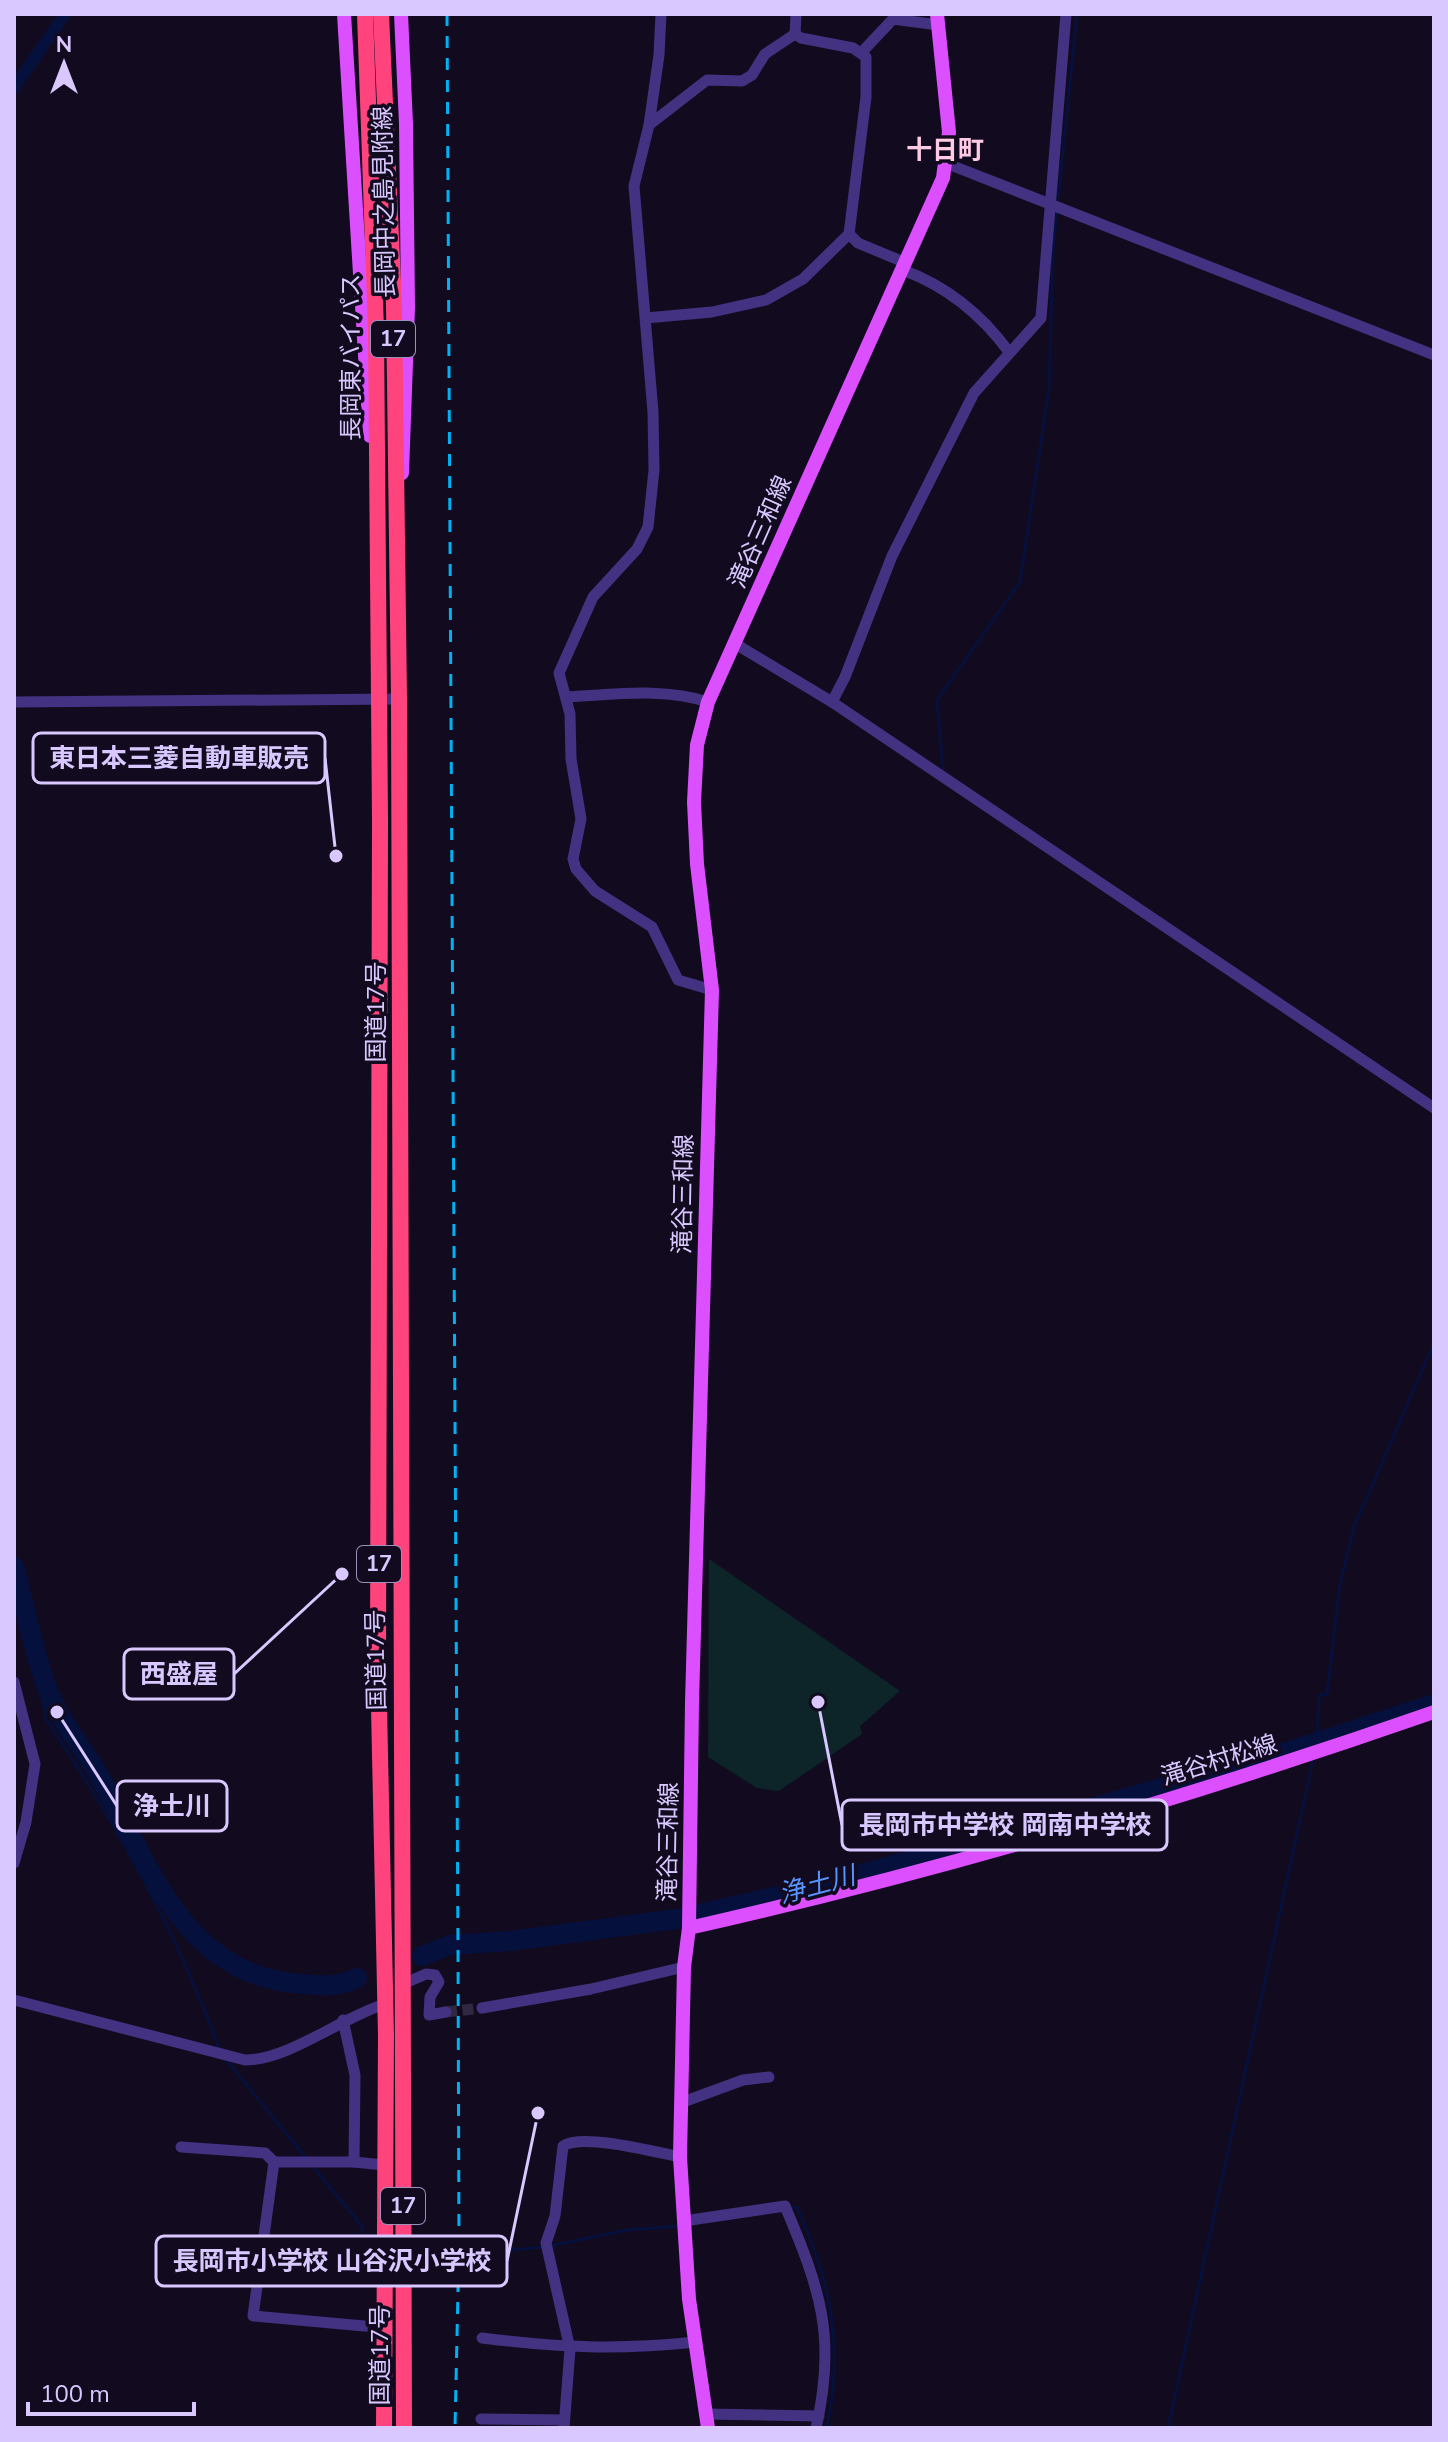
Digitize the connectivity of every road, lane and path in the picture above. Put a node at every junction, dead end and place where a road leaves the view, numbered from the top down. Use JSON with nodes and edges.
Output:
{"nodes":[{"id":1,"x":344,"y":14,"type":"edge"},
{"id":2,"x":365,"y":14,"type":"edge"},
{"id":3,"x":381,"y":14,"type":"edge"},
{"id":4,"x":401,"y":14,"type":"edge"},
{"id":5,"x":661,"y":14,"type":"edge"},
{"id":6,"x":796,"y":14,"type":"edge"},
{"id":7,"x":1066,"y":14,"type":"edge"},
{"id":8,"x":937,"y":19,"type":"edge"},
{"id":9,"x":795,"y":34,"type":"junction"},
{"id":10,"x":862,"y":52,"type":"junction"},
{"id":11,"x":649,"y":125,"type":"junction"},
{"id":12,"x":380,"y":146,"type":"junction"},
{"id":13,"x":948,"y":164,"type":"junction"},
{"id":14,"x":1055,"y":206,"type":"junction"},
{"id":15,"x":849,"y":234,"type":"junction"},
{"id":16,"x":905,"y":267,"type":"junction"},
{"id":17,"x":646,"y":318,"type":"junction"},
{"id":18,"x":1009,"y":352,"type":"junction"},
{"id":19,"x":1434,"y":355,"type":"edge"},
{"id":20,"x":376,"y":508,"type":"junction"},
{"id":21,"x":396,"y":533,"type":"junction"},
{"id":22,"x":734,"y":643,"type":"junction"},
{"id":23,"x":566,"y":697,"type":"junction"},
{"id":24,"x":399,"y":699,"type":"junction"},
{"id":25,"x":377,"y":700,"type":"junction"},
{"id":26,"x":14,"y":702,"type":"edge"},
{"id":27,"x":708,"y":702,"type":"junction"},
{"id":28,"x":832,"y":702,"type":"junction"},
{"id":29,"x":712,"y":990,"type":"junction"},
{"id":30,"x":1434,"y":1108,"type":"edge"},
{"id":31,"x":14,"y":1682,"type":"edge"},
{"id":32,"x":1434,"y":1712,"type":"edge"},
{"id":33,"x":14,"y":1863,"type":"edge"},
{"id":34,"x":689,"y":1928,"type":"junction"},
{"id":35,"x":684,"y":1967,"type":"junction"},
{"id":36,"x":403,"y":1984,"type":"junction"},
{"id":37,"x":14,"y":2000,"type":"edge"},
{"id":38,"x":385,"y":2004,"type":"junction"},
{"id":39,"x":482,"y":2008,"type":"tunnel mouth"},
{"id":40,"x":446,"y":2012,"type":"dead end"},
{"id":41,"x":343,"y":2020,"type":"junction"},
{"id":42,"x":769,"y":2077,"type":"dead end"},
{"id":43,"x":683,"y":2102,"type":"junction"},
{"id":44,"x":181,"y":2147,"type":"dead end"},
{"id":45,"x":680,"y":2157,"type":"junction"},
{"id":46,"x":274,"y":2162,"type":"junction"},
{"id":47,"x":354,"y":2162,"type":"junction"},
{"id":48,"x":384,"y":2165,"type":"junction"},
{"id":49,"x":684,"y":2221,"type":"junction"},
{"id":50,"x":386,"y":2328,"type":"junction"},
{"id":51,"x":482,"y":2338,"type":"dead end"},
{"id":52,"x":696,"y":2342,"type":"junction"},
{"id":53,"x":570,"y":2349,"type":"junction"},
{"id":54,"x":481,"y":2419,"type":"dead end"},
{"id":55,"x":707,"y":2421,"type":"edge"},
{"id":56,"x":818,"y":2422,"type":"edge"},
{"id":57,"x":564,"y":2424,"type":"edge"},
{"id":58,"x":384,"y":2428,"type":"edge"},
{"id":59,"x":404,"y":2428,"type":"edge"}],
"edges":[{"from":1,"to":20,"type":"main road","name":"長岡中之島見附線"},
{"from":2,"to":12,"type":"highway","name":"長岡東バイパス","number":"17"},
{"from":3,"to":12,"type":"highway","name":"長岡東バイパス","number":"17"},
{"from":4,"to":21,"type":"main road","name":"長岡中之島見附線"},
{"from":5,"to":11,"type":"street"},
{"from":6,"to":9,"type":"street"},
{"from":7,"to":14,"type":"street"},
{"from":8,"to":10,"type":"street"},
{"from":8,"to":13,"type":"main road","name":"滝谷三和線"},
{"from":9,"to":10,"type":"street"},
{"from":9,"to":11,"type":"street"},
{"from":10,"to":15,"type":"street"},
{"from":11,"to":17,"type":"street"},
{"from":12,"to":20,"type":"highway","name":"長岡東バイパス","number":"17"},
{"from":12,"to":21,"type":"highway","name":"長岡東バイパス","number":"17"},
{"from":13,"to":14,"type":"street"},
{"from":13,"to":16,"type":"main road","name":"滝谷三和線"},
{"from":14,"to":18,"type":"street"},
{"from":14,"to":19,"type":"street"},
{"from":15,"to":16,"type":"street"},
{"from":15,"to":17,"type":"street"},
{"from":16,"to":18,"type":"street"},
{"from":16,"to":22,"type":"main road","name":"滝谷三和線"},
{"from":17,"to":23,"type":"street"},
{"from":18,"to":28,"type":"street"},
{"from":20,"to":25,"type":"highway","name":"長岡東バイパス","number":"17"},
{"from":21,"to":24,"type":"highway","name":"長岡東バイパス","number":"17"},
{"from":22,"to":27,"type":"main road","name":"滝谷三和線"},
{"from":22,"to":28,"type":"street"},
{"from":23,"to":27,"type":"street"},
{"from":23,"to":29,"type":"street"},
{"from":24,"to":25,"type":"street"},
{"from":24,"to":36,"type":"highway","name":"国道17号","number":"17"},
{"from":25,"to":26,"type":"street"},
{"from":25,"to":38,"type":"highway","name":"国道17号","number":"17"},
{"from":27,"to":29,"type":"main road","name":"滝谷三和線"},
{"from":28,"to":30,"type":"street"},
{"from":29,"to":34,"type":"main road","name":"滝谷三和線"},
{"from":31,"to":33,"type":"street"},
{"from":32,"to":34,"type":"main road","name":"滝谷村松線"},
{"from":34,"to":35,"type":"main road","name":"滝谷三和線"},
{"from":35,"to":39,"type":"street"},
{"from":35,"to":43,"type":"main road","name":"滝谷三和線"},
{"from":36,"to":40,"type":"street"},
{"from":36,"to":59,"type":"highway","name":"国道17号","number":"17"},
{"from":37,"to":41,"type":"street"},
{"from":38,"to":41,"type":"street"},
{"from":38,"to":48,"type":"highway","name":"国道17号","number":"17"},
{"from":41,"to":47,"type":"street"},
{"from":42,"to":43,"type":"street"},
{"from":43,"to":45,"type":"main road","name":"滝谷三和線"},
{"from":44,"to":46,"type":"street"},
{"from":45,"to":49,"type":"main road","name":"滝谷三和線"},
{"from":45,"to":53,"type":"street"},
{"from":46,"to":47,"type":"street"},
{"from":46,"to":50,"type":"street"},
{"from":47,"to":48,"type":"street"},
{"from":48,"to":50,"type":"highway","name":"国道17号","number":"17"},
{"from":49,"to":52,"type":"main road","name":"滝谷三和線"},
{"from":49,"to":56,"type":"street"},
{"from":50,"to":58,"type":"highway","name":"国道17号","number":"17"},
{"from":51,"to":53,"type":"street"},
{"from":52,"to":53,"type":"street"},
{"from":52,"to":55,"type":"main road","name":"滝谷三和線"},
{"from":53,"to":57,"type":"street"},
{"from":54,"to":57,"type":"street"},
{"from":55,"to":56,"type":"street"}]}
